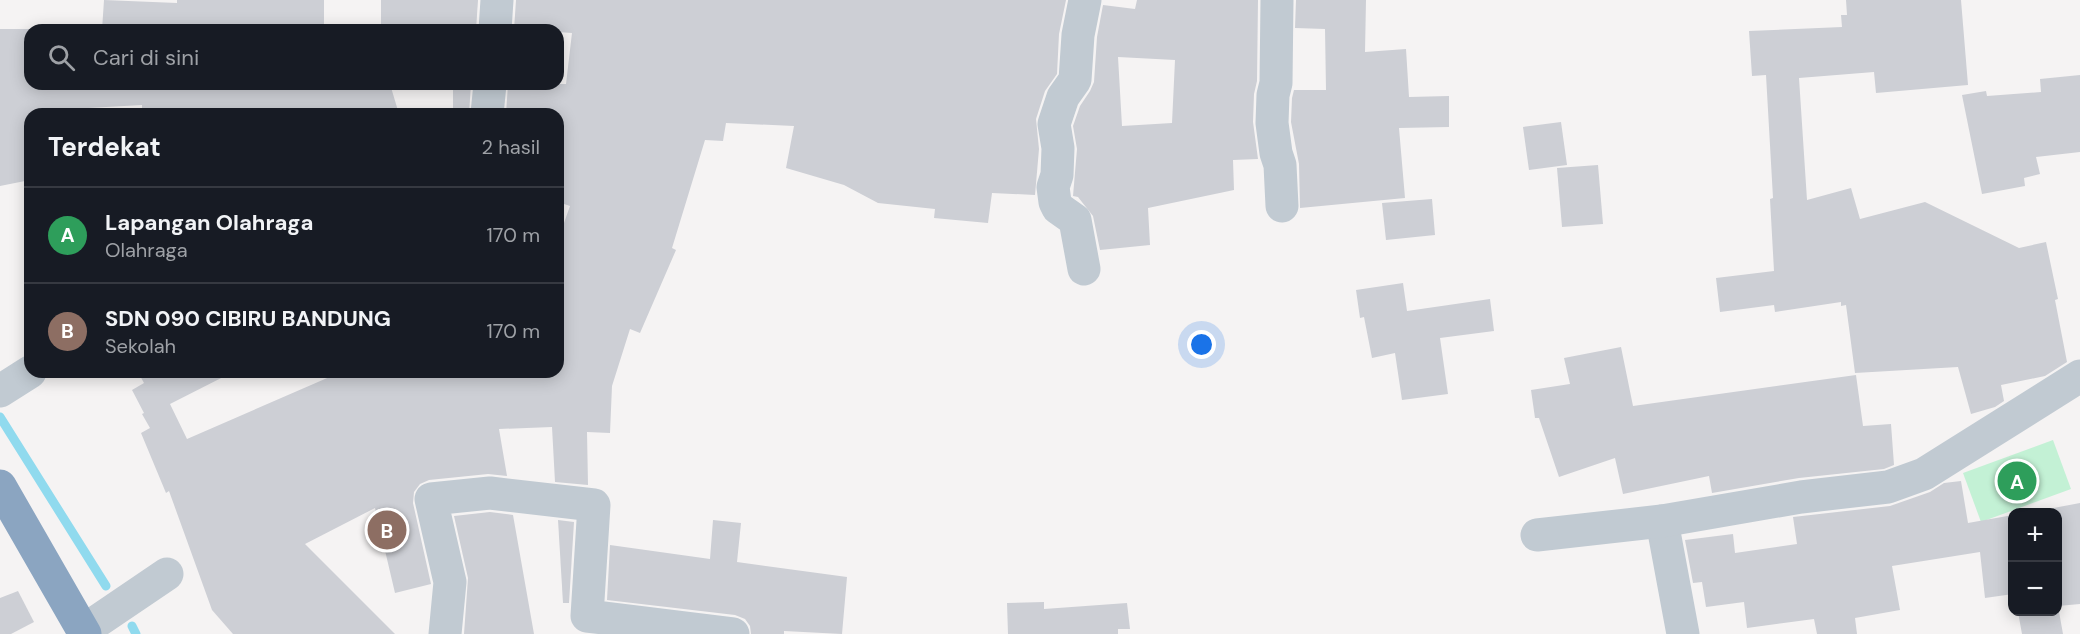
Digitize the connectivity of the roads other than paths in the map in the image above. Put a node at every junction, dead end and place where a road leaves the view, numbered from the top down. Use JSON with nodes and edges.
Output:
{"nodes":[{"id":1,"x":497,"y":0,"type":"edge"},
{"id":2,"x":1085,"y":0,"type":"edge"},
{"id":3,"x":1277,"y":0,"type":"edge"},
{"id":4,"x":495,"y":24,"type":"edge"},
{"id":5,"x":489,"y":90,"type":"edge"},
{"id":6,"x":488,"y":108,"type":"edge"},
{"id":7,"x":1282,"y":206,"type":"dead end"},
{"id":8,"x":1084,"y":269,"type":"dead end"},
{"id":9,"x":24,"y":376,"type":"edge"},
{"id":10,"x":2080,"y":376,"type":"edge"},
{"id":11,"x":0,"y":391,"type":"edge"},
{"id":12,"x":0,"y":486,"type":"edge"},
{"id":13,"x":1662,"y":521,"type":"junction"},
{"id":14,"x":1537,"y":535,"type":"dead end"},
{"id":15,"x":167,"y":574,"type":"dead end"},
{"id":16,"x":84,"y":632,"type":"edge"},
{"id":17,"x":445,"y":634,"type":"edge"},
{"id":18,"x":733,"y":634,"type":"edge"},
{"id":19,"x":1683,"y":634,"type":"edge"}],
"edges":[{"from":1,"to":4,"type":"street"},
{"from":2,"to":8,"type":"street"},
{"from":3,"to":7,"type":"street"},
{"from":5,"to":6,"type":"street"},
{"from":9,"to":11,"type":"street"},
{"from":10,"to":13,"type":"street"},
{"from":12,"to":16,"type":"highway"},
{"from":13,"to":14,"type":"street"},
{"from":13,"to":19,"type":"street"},
{"from":15,"to":16,"type":"street"},
{"from":17,"to":18,"type":"street"}]}
